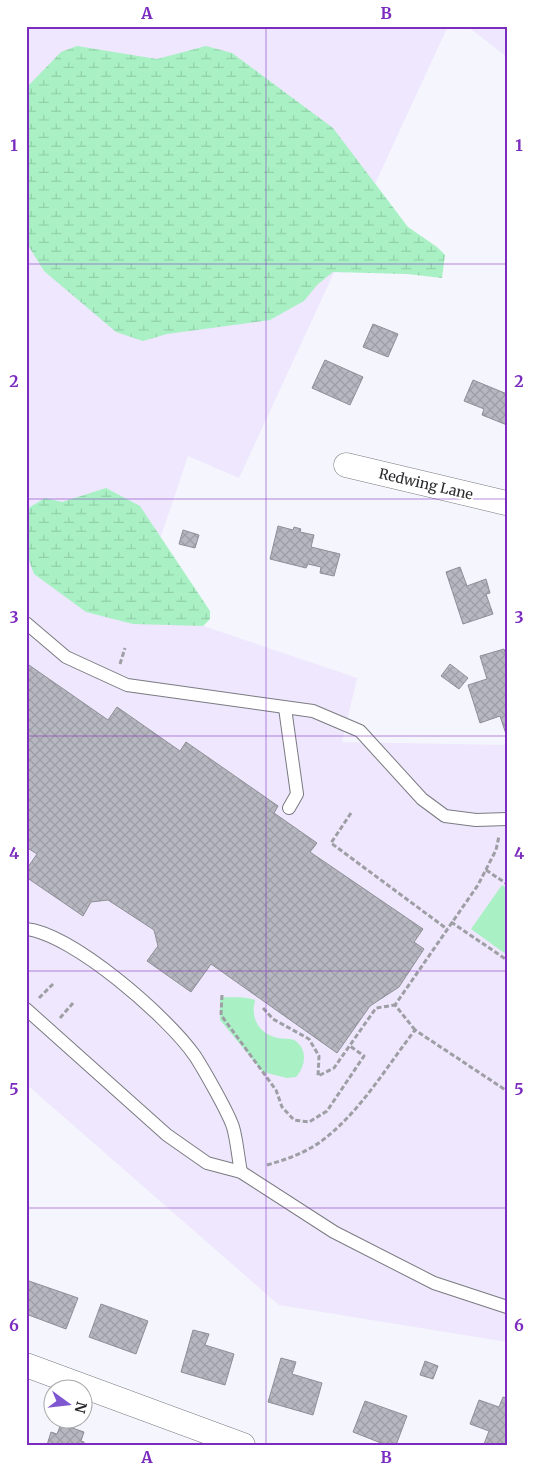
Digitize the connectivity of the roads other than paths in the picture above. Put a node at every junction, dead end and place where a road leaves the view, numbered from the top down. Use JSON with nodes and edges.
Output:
{"nodes":[{"id":1,"x":346,"y":465,"type":"dead end"},
{"id":2,"x":507,"y":502,"type":"edge"},
{"id":3,"x":507,"y":518,"type":"edge"},
{"id":4,"x":26,"y":623,"type":"edge"},
{"id":5,"x":285,"y":708,"type":"junction"},
{"id":6,"x":289,"y":808,"type":"dead end"},
{"id":7,"x":504,"y":820,"type":"edge"},
{"id":8,"x":26,"y":929,"type":"edge"},
{"id":9,"x":26,"y":1009,"type":"edge"},
{"id":10,"x":241,"y":1172,"type":"junction"},
{"id":11,"x":507,"y":1306,"type":"edge"},
{"id":12,"x":26,"y":1365,"type":"edge"},
{"id":13,"x":243,"y":1445,"type":"edge"}],
"edges":[{"from":1,"to":2,"type":"street","name":"Redwing Lane"},
{"from":2,"to":3,"type":"street"},
{"from":4,"to":5,"type":"lane"},
{"from":5,"to":6,"type":"lane"},
{"from":5,"to":7,"type":"lane"},
{"from":8,"to":10,"type":"lane"},
{"from":9,"to":10,"type":"lane"},
{"from":10,"to":11,"type":"lane"},
{"from":12,"to":13,"type":"street"}]}
